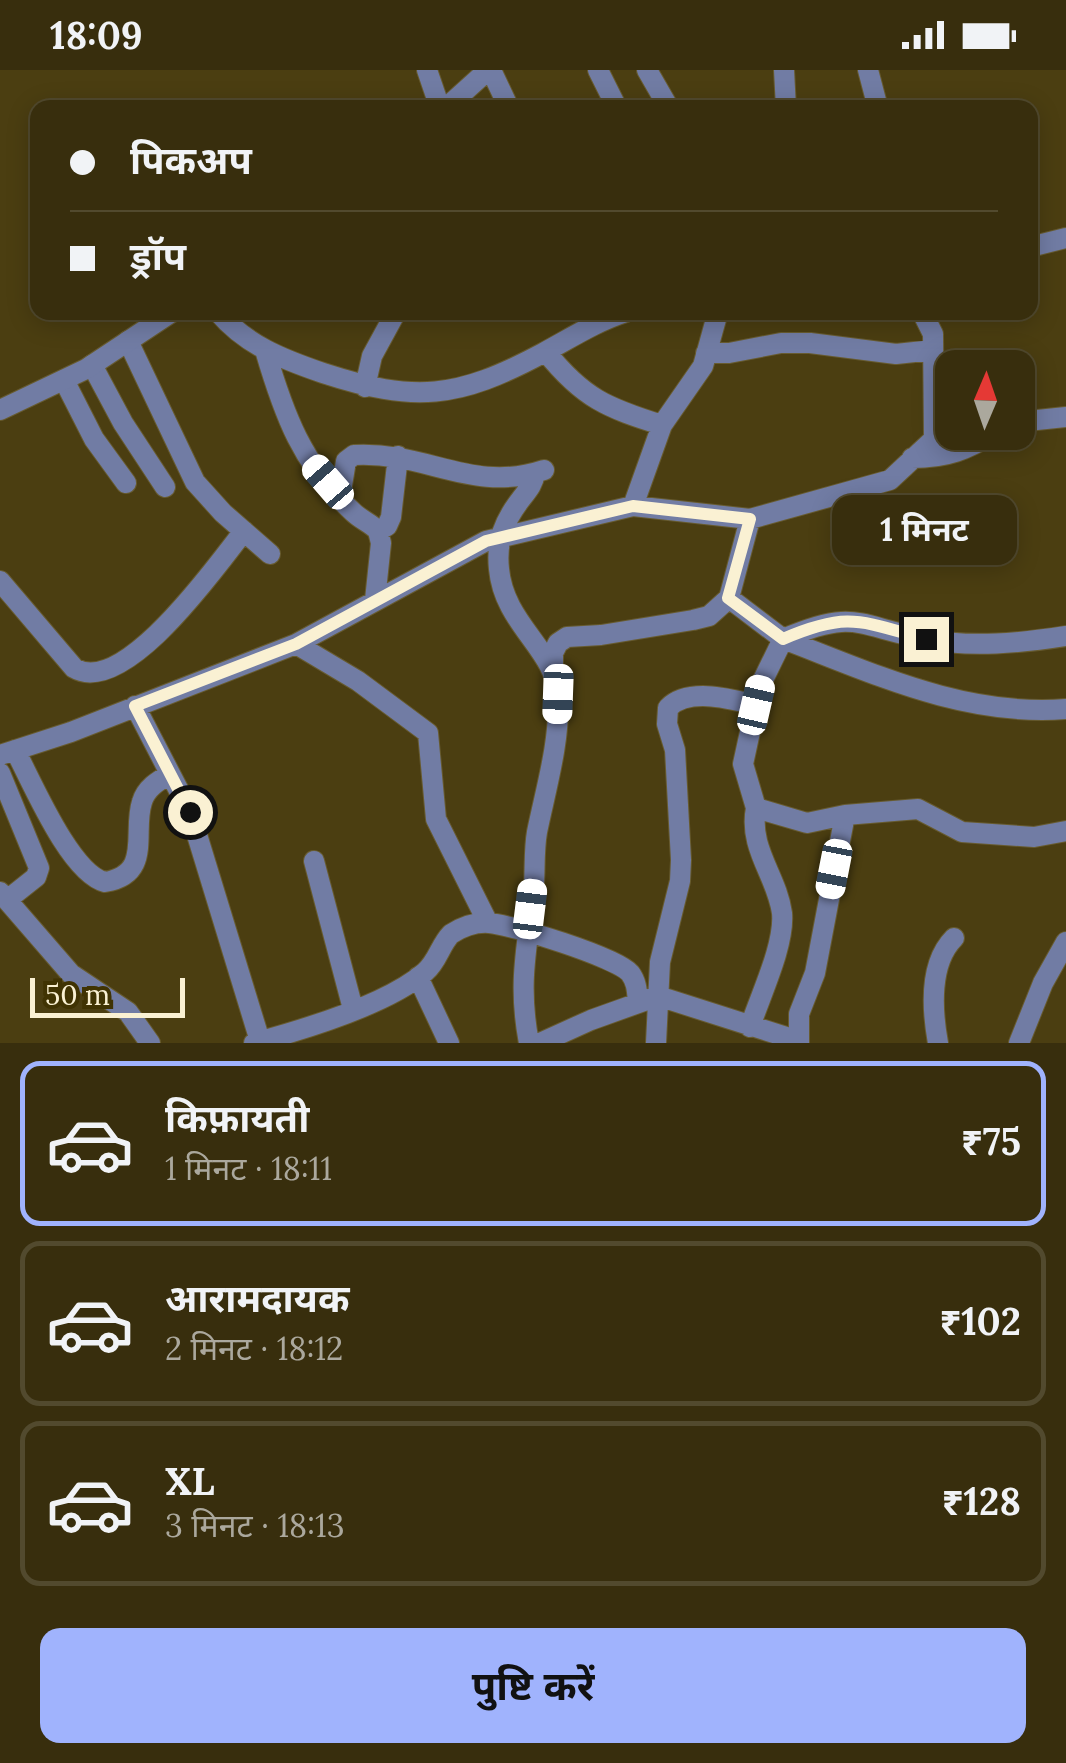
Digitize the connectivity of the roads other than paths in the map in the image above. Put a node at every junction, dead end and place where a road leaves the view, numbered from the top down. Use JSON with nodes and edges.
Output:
{"nodes":[{"id":1,"x":427,"y":70,"type":"edge"},
{"id":2,"x":489,"y":70,"type":"edge"},
{"id":3,"x":598,"y":70,"type":"edge"},
{"id":4,"x":647,"y":70,"type":"edge"},
{"id":5,"x":784,"y":70,"type":"edge"},
{"id":6,"x":868,"y":70,"type":"edge"},
{"id":7,"x":443,"y":100,"type":"edge"},
{"id":8,"x":455,"y":100,"type":"edge"},
{"id":9,"x":506,"y":100,"type":"edge"},
{"id":10,"x":612,"y":100,"type":"edge"},
{"id":11,"x":664,"y":100,"type":"edge"},
{"id":12,"x":786,"y":100,"type":"edge"},
{"id":13,"x":876,"y":100,"type":"edge"},
{"id":14,"x":1066,"y":238,"type":"edge"},
{"id":15,"x":1038,"y":244,"type":"edge"},
{"id":16,"x":160,"y":320,"type":"edge"},
{"id":17,"x":225,"y":320,"type":"edge"},
{"id":18,"x":392,"y":320,"type":"edge"},
{"id":19,"x":601,"y":320,"type":"edge"},
{"id":20,"x":716,"y":320,"type":"edge"},
{"id":21,"x":926,"y":320,"type":"edge"},
{"id":22,"x":128,"y":342,"type":"junction"},
{"id":23,"x":265,"y":350,"type":"junction"},
{"id":24,"x":933,"y":350,"type":"junction"},
{"id":25,"x":546,"y":352,"type":"junction"},
{"id":26,"x":706,"y":353,"type":"junction"},
{"id":27,"x":92,"y":364,"type":"junction"},
{"id":28,"x":64,"y":380,"type":"junction"},
{"id":29,"x":364,"y":387,"type":"junction"},
{"id":30,"x":0,"y":410,"type":"edge"},
{"id":31,"x":1066,"y":417,"type":"edge"},
{"id":32,"x":1035,"y":420,"type":"edge"},
{"id":33,"x":662,"y":426,"type":"junction"},
{"id":34,"x":970,"y":450,"type":"edge"},
{"id":35,"x":398,"y":456,"type":"junction"},
{"id":36,"x":912,"y":458,"type":"junction"},
{"id":37,"x":126,"y":483,"type":"dead end"},
{"id":38,"x":165,"y":488,"type":"dead end"},
{"id":39,"x":340,"y":498,"type":"junction"},
{"id":40,"x":633,"y":506,"type":"junction"},
{"id":41,"x":750,"y":519,"type":"junction"},
{"id":42,"x":244,"y":531,"type":"junction"},
{"id":43,"x":378,"y":531,"type":"junction"},
{"id":44,"x":499,"y":538,"type":"junction"},
{"id":45,"x":270,"y":554,"type":"dead end"},
{"id":46,"x":0,"y":581,"type":"edge"},
{"id":47,"x":728,"y":598,"type":"junction"},
{"id":48,"x":375,"y":600,"type":"junction"},
{"id":49,"x":1066,"y":636,"type":"edge"},
{"id":50,"x":783,"y":639,"type":"junction"},
{"id":51,"x":296,"y":644,"type":"junction"},
{"id":52,"x":554,"y":670,"type":"junction"},
{"id":53,"x":756,"y":705,"type":"junction"},
{"id":54,"x":135,"y":706,"type":"junction"},
{"id":55,"x":1066,"y":709,"type":"edge"},
{"id":56,"x":7,"y":753,"type":"edge"},
{"id":57,"x":0,"y":773,"type":"edge"},
{"id":58,"x":170,"y":774,"type":"junction"},
{"id":59,"x":756,"y":808,"type":"junction"},
{"id":60,"x":845,"y":815,"type":"junction"},
{"id":61,"x":1066,"y":831,"type":"edge"},
{"id":62,"x":314,"y":861,"type":"dead end"},
{"id":63,"x":4,"y":896,"type":"edge"},
{"id":64,"x":488,"y":923,"type":"junction"},
{"id":65,"x":528,"y":934,"type":"junction"},
{"id":66,"x":954,"y":938,"type":"dead end"},
{"id":67,"x":1066,"y":942,"type":"edge"},
{"id":68,"x":418,"y":977,"type":"junction"},
{"id":69,"x":658,"y":996,"type":"junction"},
{"id":70,"x":638,"y":1003,"type":"junction"},
{"id":71,"x":353,"y":1009,"type":"junction"},
{"id":72,"x":750,"y":1027,"type":"junction"},
{"id":73,"x":257,"y":1042,"type":"edge"},
{"id":74,"x":799,"y":1042,"type":"edge"},
{"id":75,"x":150,"y":1043,"type":"edge"},
{"id":76,"x":449,"y":1043,"type":"edge"},
{"id":77,"x":529,"y":1043,"type":"edge"},
{"id":78,"x":540,"y":1043,"type":"edge"},
{"id":79,"x":656,"y":1043,"type":"edge"},
{"id":80,"x":938,"y":1043,"type":"edge"},
{"id":81,"x":1019,"y":1043,"type":"edge"}],
"edges":[{"from":1,"to":7,"type":"street"},
{"from":2,"to":8,"type":"street"},
{"from":2,"to":9,"type":"street"},
{"from":3,"to":10,"type":"street"},
{"from":4,"to":11,"type":"street"},
{"from":5,"to":12,"type":"street"},
{"from":6,"to":13,"type":"street"},
{"from":14,"to":15,"type":"street"},
{"from":16,"to":22,"type":"street"},
{"from":17,"to":23,"type":"street"},
{"from":18,"to":29,"type":"street"},
{"from":19,"to":25,"type":"street"},
{"from":20,"to":26,"type":"street"},
{"from":21,"to":24,"type":"street"},
{"from":22,"to":27,"type":"street"},
{"from":22,"to":42,"type":"street"},
{"from":23,"to":29,"type":"street"},
{"from":23,"to":39,"type":"street"},
{"from":24,"to":26,"type":"street"},
{"from":24,"to":36,"type":"street"},
{"from":25,"to":29,"type":"street"},
{"from":25,"to":33,"type":"street"},
{"from":26,"to":33,"type":"street"},
{"from":27,"to":28,"type":"street"},
{"from":27,"to":38,"type":"street"},
{"from":28,"to":30,"type":"street"},
{"from":28,"to":37,"type":"street"},
{"from":31,"to":32,"type":"street"},
{"from":33,"to":40,"type":"street"},
{"from":34,"to":36,"type":"street"},
{"from":35,"to":39,"type":"street"},
{"from":35,"to":43,"type":"street"},
{"from":35,"to":44,"type":"street"},
{"from":36,"to":41,"type":"street"},
{"from":39,"to":43,"type":"street"},
{"from":40,"to":41,"type":"street"},
{"from":40,"to":44,"type":"street"},
{"from":41,"to":47,"type":"street"},
{"from":42,"to":45,"type":"street"},
{"from":42,"to":46,"type":"street"},
{"from":43,"to":48,"type":"street"},
{"from":44,"to":48,"type":"street"},
{"from":44,"to":52,"type":"street"},
{"from":47,"to":50,"type":"street"},
{"from":47,"to":52,"type":"street"},
{"from":48,"to":51,"type":"street"},
{"from":49,"to":50,"type":"street"},
{"from":50,"to":53,"type":"street"},
{"from":50,"to":55,"type":"street"},
{"from":51,"to":54,"type":"street"},
{"from":51,"to":64,"type":"street"},
{"from":52,"to":65,"type":"street"},
{"from":53,"to":59,"type":"street"},
{"from":53,"to":69,"type":"street"},
{"from":54,"to":56,"type":"street"},
{"from":54,"to":58,"type":"street"},
{"from":56,"to":58,"type":"street"},
{"from":57,"to":63,"type":"street"},
{"from":58,"to":73,"type":"street"},
{"from":59,"to":60,"type":"street"},
{"from":59,"to":72,"type":"street"},
{"from":60,"to":61,"type":"street"},
{"from":60,"to":74,"type":"street"},
{"from":62,"to":71,"type":"street"},
{"from":63,"to":75,"type":"street"},
{"from":64,"to":65,"type":"street"},
{"from":64,"to":68,"type":"street"},
{"from":65,"to":70,"type":"street"},
{"from":65,"to":77,"type":"street"},
{"from":66,"to":80,"type":"street"},
{"from":67,"to":81,"type":"street"},
{"from":68,"to":71,"type":"street"},
{"from":68,"to":76,"type":"street"},
{"from":69,"to":70,"type":"street"},
{"from":69,"to":72,"type":"street"},
{"from":69,"to":79,"type":"street"},
{"from":70,"to":78,"type":"street"},
{"from":71,"to":73,"type":"street"},
{"from":72,"to":74,"type":"street"}]}
